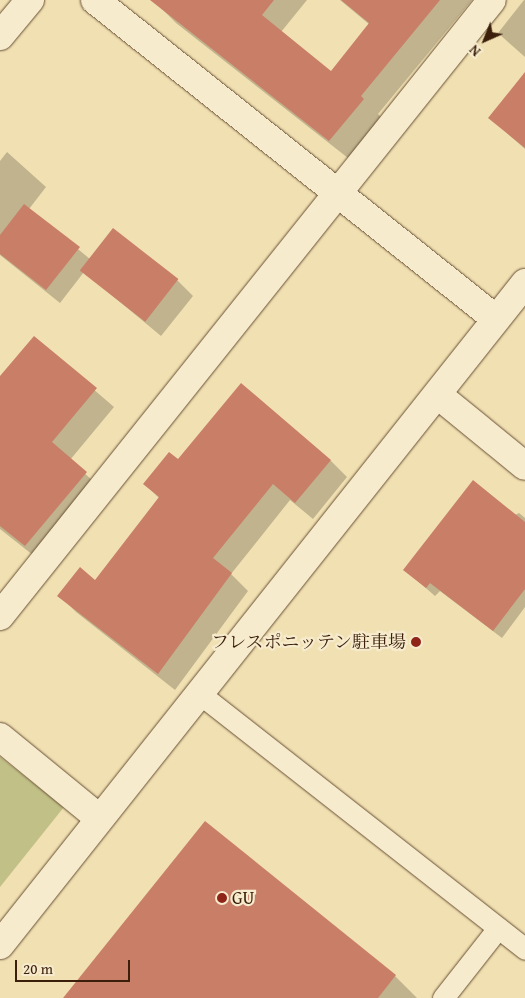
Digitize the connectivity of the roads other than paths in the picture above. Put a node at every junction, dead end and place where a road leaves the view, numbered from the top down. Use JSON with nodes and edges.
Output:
{"nodes":[{"id":1,"x":30,"y":0,"type":"edge"},
{"id":2,"x":95,"y":0,"type":"edge"},
{"id":3,"x":492,"y":0,"type":"edge"},
{"id":4,"x":0,"y":36,"type":"edge"},
{"id":5,"x":338,"y":193,"type":"junction"},
{"id":6,"x":525,"y":283,"type":"edge"},
{"id":7,"x":496,"y":319,"type":"junction"},
{"id":8,"x":438,"y":395,"type":"junction"},
{"id":9,"x":525,"y":466,"type":"edge"},
{"id":10,"x":0,"y":616,"type":"edge"},
{"id":11,"x":200,"y":694,"type":"junction"},
{"id":12,"x":0,"y":737,"type":"edge"},
{"id":13,"x":98,"y":818,"type":"junction"},
{"id":14,"x":498,"y":928,"type":"junction"},
{"id":15,"x":0,"y":945,"type":"edge"},
{"id":16,"x":525,"y":949,"type":"edge"},
{"id":17,"x":443,"y":998,"type":"edge"}],
"edges":[{"from":1,"to":4,"type":"street"},
{"from":2,"to":5,"type":"street"},
{"from":3,"to":5,"type":"street"},
{"from":5,"to":7,"type":"street"},
{"from":5,"to":10,"type":"street"},
{"from":6,"to":7,"type":"street"},
{"from":7,"to":8,"type":"street"},
{"from":8,"to":9,"type":"street"},
{"from":8,"to":11,"type":"street"},
{"from":11,"to":13,"type":"street"},
{"from":11,"to":14,"type":"lane"},
{"from":12,"to":13,"type":"street"},
{"from":13,"to":15,"type":"street"},
{"from":14,"to":16,"type":"lane"},
{"from":14,"to":17,"type":"lane"}]}
